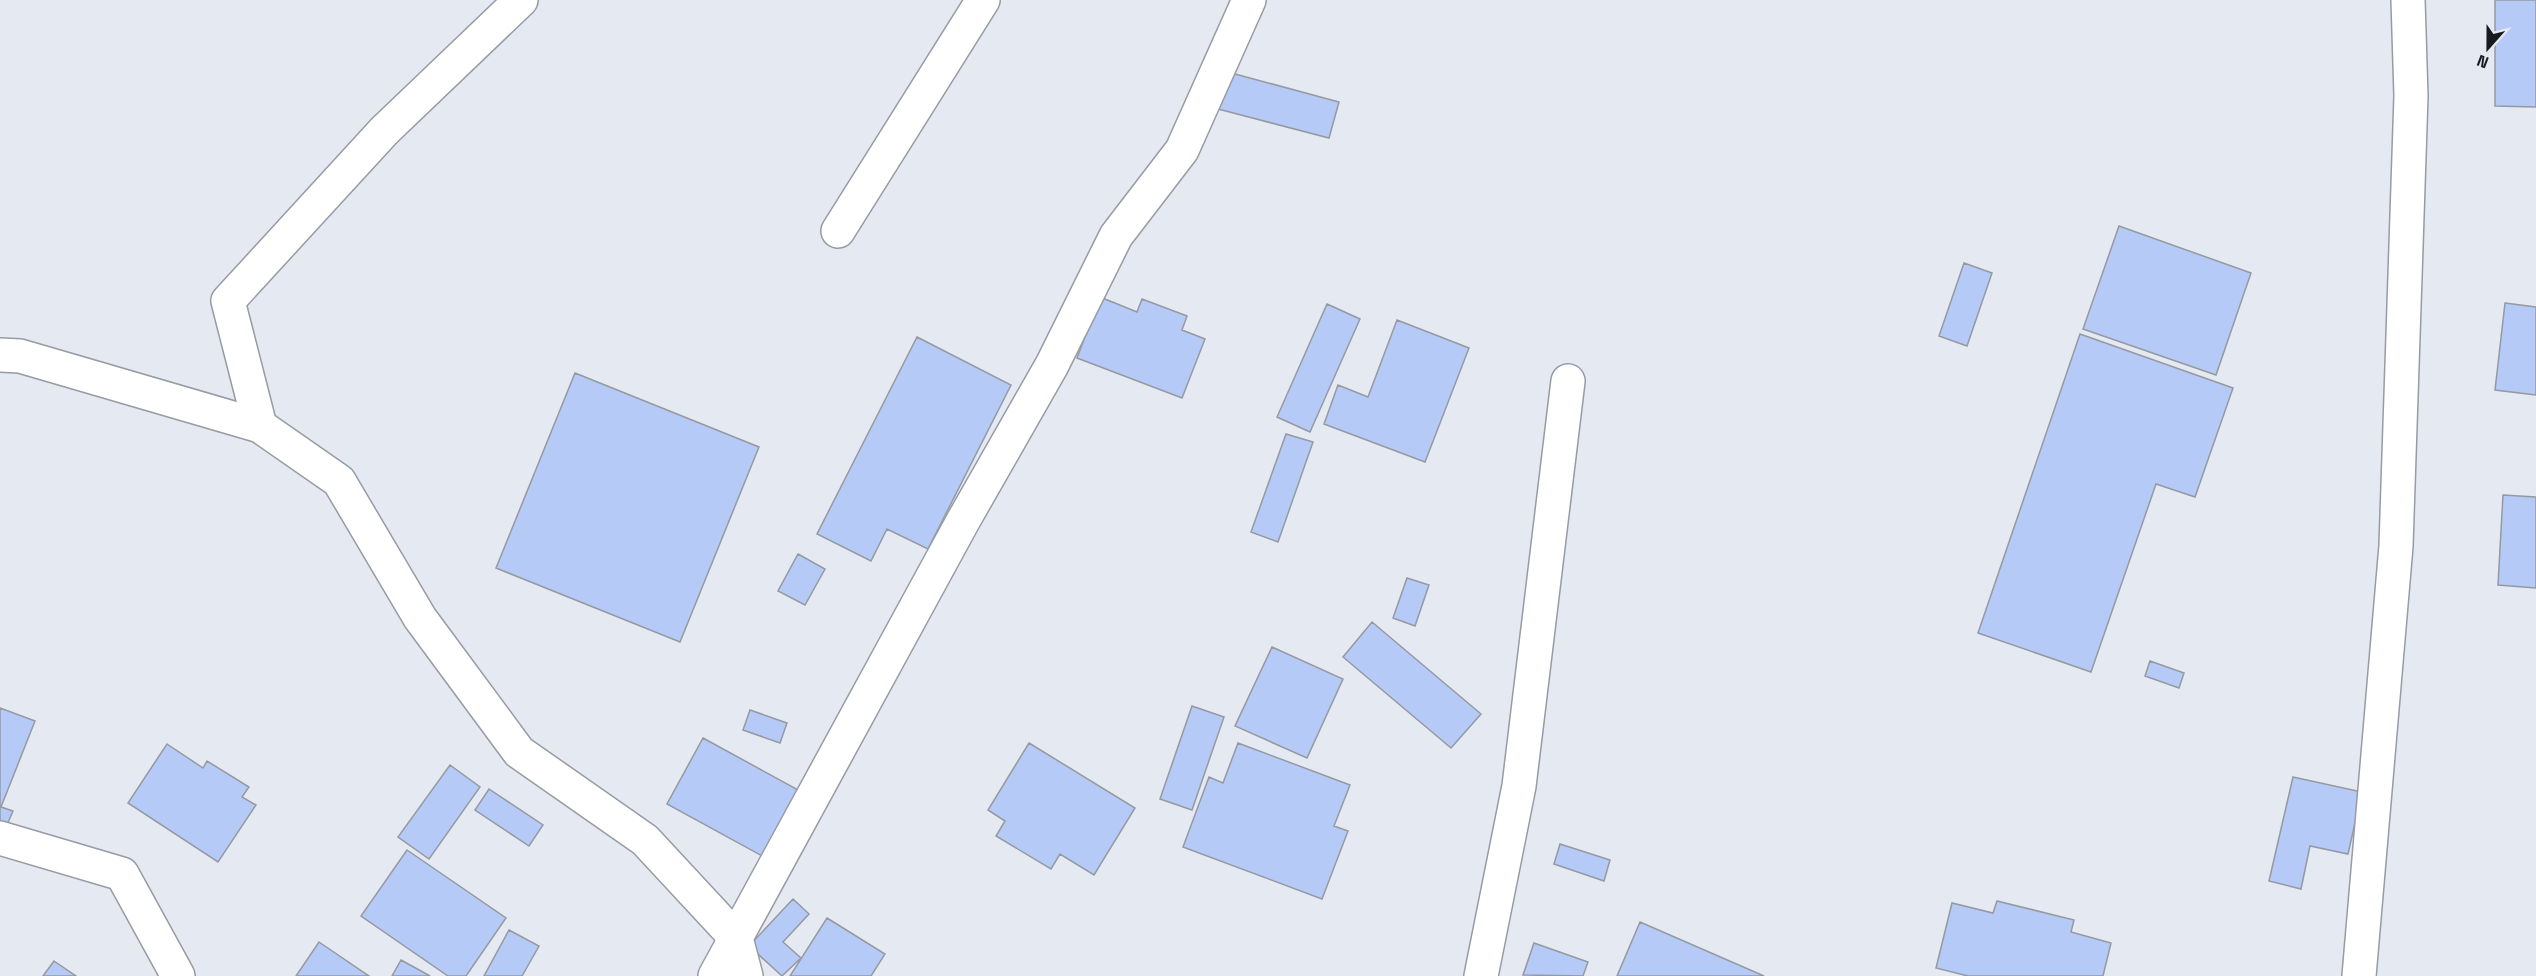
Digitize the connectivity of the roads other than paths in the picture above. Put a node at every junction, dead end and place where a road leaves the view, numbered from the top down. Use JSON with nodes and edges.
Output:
{"nodes":[{"id":1,"x":521,"y":0,"type":"edge"},
{"id":2,"x":983,"y":0,"type":"edge"},
{"id":3,"x":1249,"y":0,"type":"edge"},
{"id":4,"x":2408,"y":0,"type":"edge"},
{"id":5,"x":838,"y":231,"type":"dead end"},
{"id":6,"x":0,"y":355,"type":"edge"},
{"id":7,"x":1568,"y":381,"type":"dead end"},
{"id":8,"x":261,"y":426,"type":"junction"},
{"id":9,"x":0,"y":838,"type":"edge"},
{"id":10,"x":736,"y":938,"type":"junction"},
{"id":11,"x":178,"y":976,"type":"edge"},
{"id":12,"x":716,"y":976,"type":"edge"},
{"id":13,"x":746,"y":976,"type":"edge"},
{"id":14,"x":1480,"y":976,"type":"edge"},
{"id":15,"x":2359,"y":976,"type":"edge"}],
"edges":[{"from":1,"to":8,"type":"street"},
{"from":2,"to":5,"type":"street"},
{"from":3,"to":10,"type":"street"},
{"from":4,"to":15,"type":"street"},
{"from":6,"to":8,"type":"street"},
{"from":7,"to":14,"type":"street"},
{"from":8,"to":10,"type":"street"},
{"from":9,"to":11,"type":"street"},
{"from":10,"to":12,"type":"street"},
{"from":10,"to":13,"type":"street"}]}
